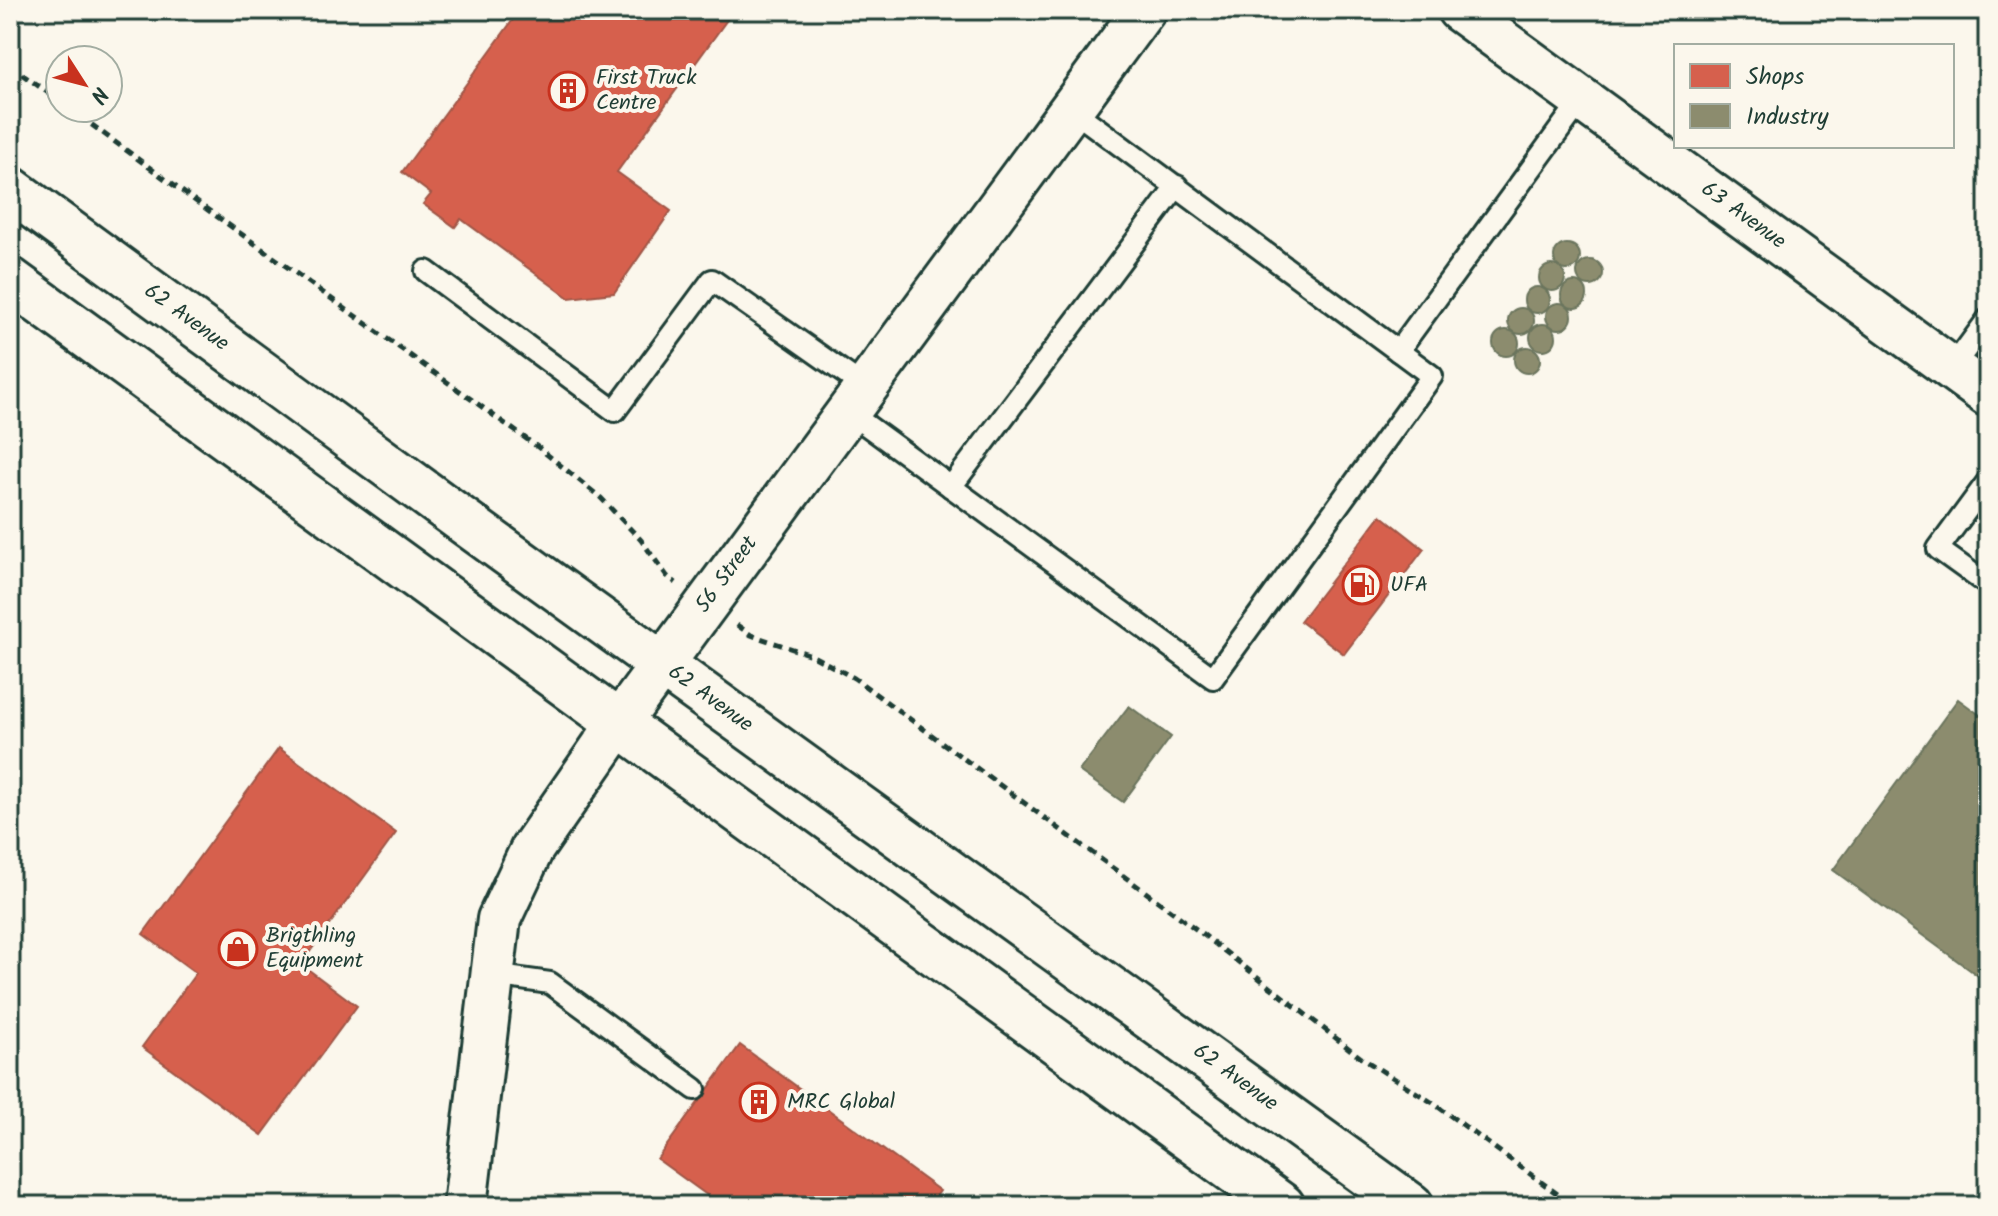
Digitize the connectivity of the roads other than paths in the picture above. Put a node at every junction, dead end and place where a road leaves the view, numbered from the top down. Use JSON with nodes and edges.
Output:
{"nodes":[{"id":1,"x":1144,"y":10,"type":"edge"},
{"id":2,"x":1459,"y":10,"type":"edge"},
{"id":3,"x":1582,"y":99,"type":"junction"},
{"id":4,"x":1071,"y":109,"type":"junction"},
{"id":5,"x":1177,"y":186,"type":"junction"},
{"id":6,"x":10,"y":189,"type":"edge"},
{"id":7,"x":426,"y":271,"type":"dead end"},
{"id":8,"x":10,"y":280,"type":"edge"},
{"id":9,"x":1988,"y":319,"type":"edge"},
{"id":10,"x":1398,"y":351,"type":"junction"},
{"id":11,"x":1952,"y":368,"type":"junction"},
{"id":12,"x":1988,"y":395,"type":"edge"},
{"id":13,"x":856,"y":400,"type":"junction"},
{"id":14,"x":1988,"y":481,"type":"edge"},
{"id":15,"x":951,"y":487,"type":"junction"},
{"id":16,"x":1988,"y":585,"type":"edge"},
{"id":17,"x":662,"y":664,"type":"junction"},
{"id":18,"x":619,"y":723,"type":"junction"},
{"id":19,"x":492,"y":975,"type":"junction"},
{"id":20,"x":695,"y":1089,"type":"dead end"},
{"id":21,"x":465,"y":1206,"type":"edge"},
{"id":22,"x":1282,"y":1206,"type":"edge"},
{"id":23,"x":1411,"y":1206,"type":"edge"}],
"edges":[{"from":1,"to":4,"type":"street","name":"56 Street"},
{"from":2,"to":3,"type":"street","name":"63 Avenue"},
{"from":3,"to":10,"type":"lane"},
{"from":3,"to":11,"type":"street","name":"63 Avenue"},
{"from":4,"to":5,"type":"lane"},
{"from":4,"to":13,"type":"street","name":"56 Street"},
{"from":5,"to":10,"type":"lane"},
{"from":5,"to":15,"type":"lane"},
{"from":6,"to":17,"type":"main road","name":"62 Avenue"},
{"from":7,"to":13,"type":"lane"},
{"from":8,"to":18,"type":"main road"},
{"from":9,"to":11,"type":"lane"},
{"from":10,"to":15,"type":"lane"},
{"from":11,"to":12,"type":"street","name":"63 Avenue"},
{"from":13,"to":15,"type":"lane"},
{"from":13,"to":17,"type":"street","name":"56 Street"},
{"from":14,"to":16,"type":"lane"},
{"from":17,"to":18,"type":"street","name":"56 Street"},
{"from":17,"to":23,"type":"main road","name":"62 Avenue"},
{"from":18,"to":19,"type":"street","name":"56 Street"},
{"from":18,"to":22,"type":"main road"},
{"from":19,"to":20,"type":"lane"},
{"from":19,"to":21,"type":"street","name":"56 Street"}]}
